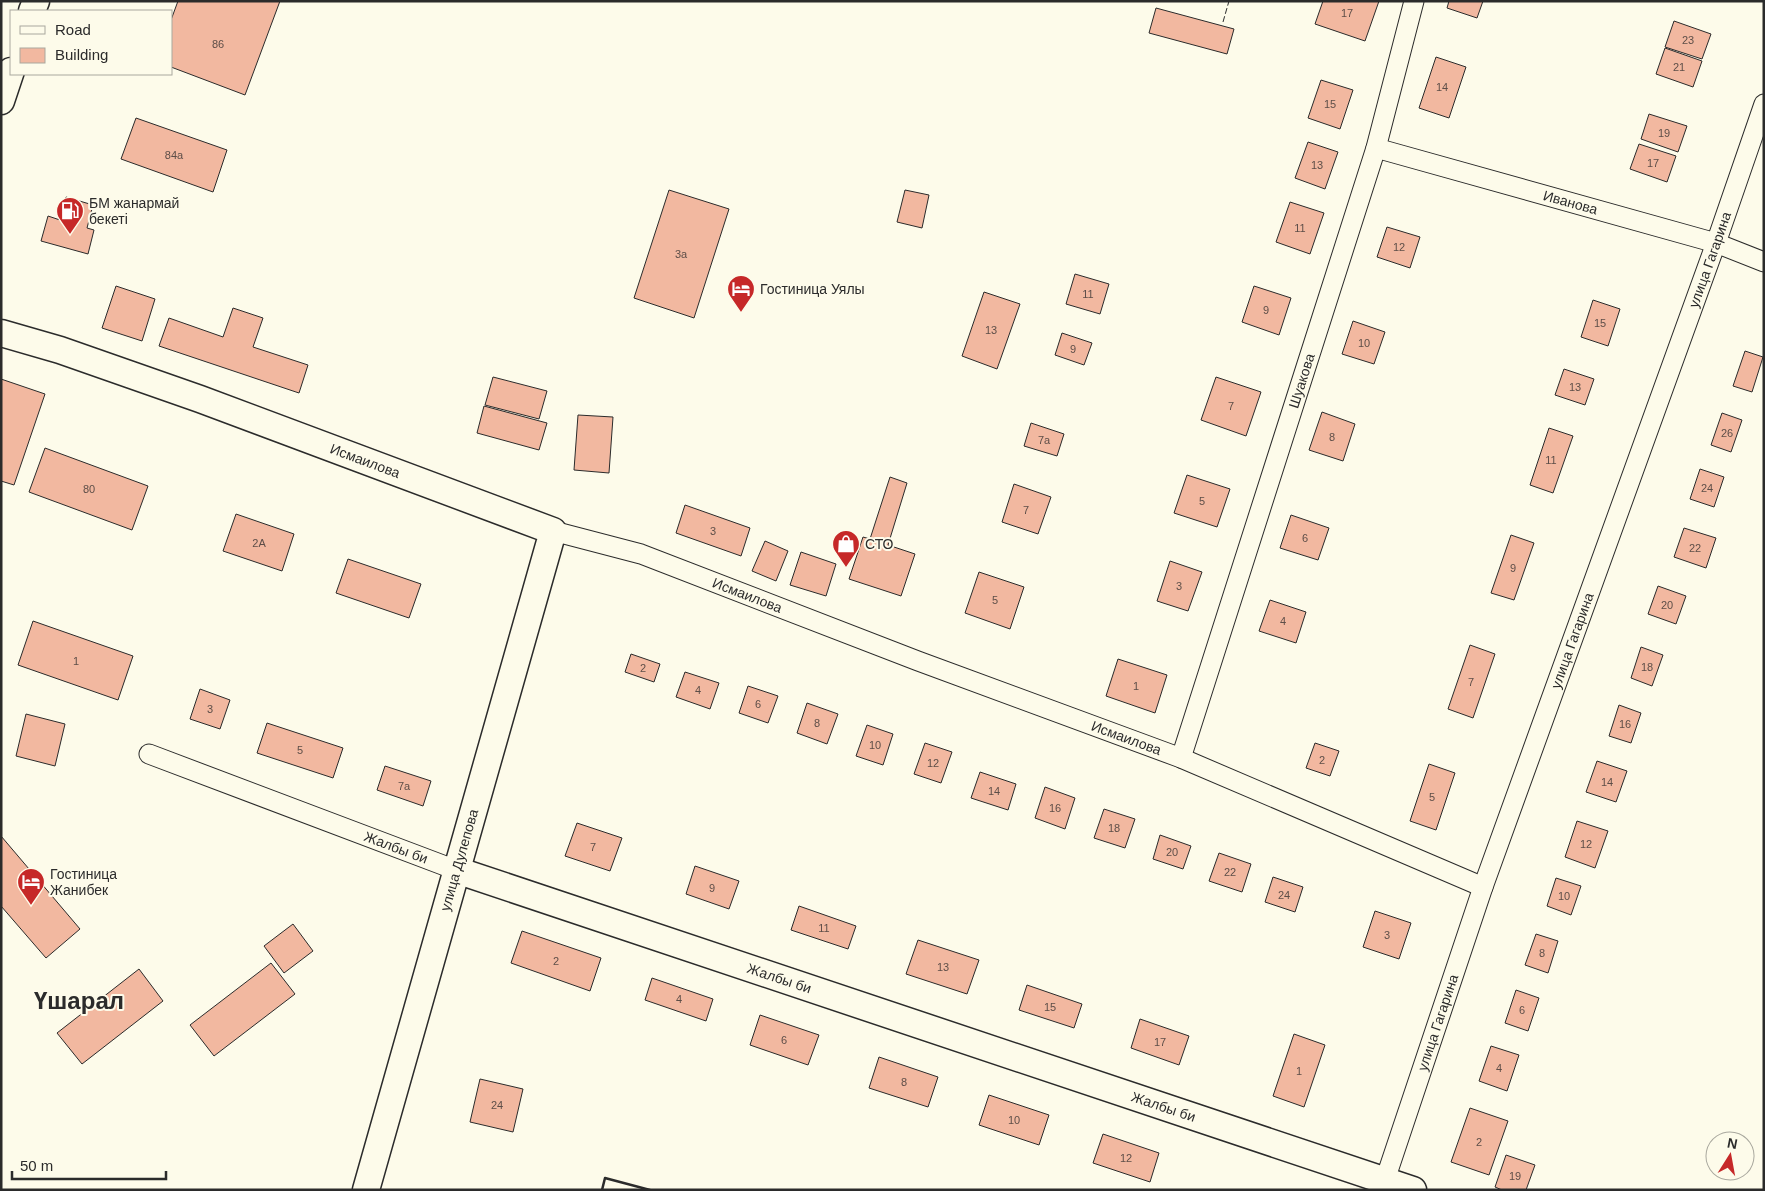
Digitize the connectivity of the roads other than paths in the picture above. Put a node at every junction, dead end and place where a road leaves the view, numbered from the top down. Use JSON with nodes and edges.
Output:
{"nodes":[{"id":1,"x":1414,"y":1,"type":"edge"},
{"id":2,"x":10,"y":74,"type":"edge"},
{"id":3,"x":1,"y":101,"type":"edge"},
{"id":4,"x":1764,"y":104,"type":"edge"},
{"id":5,"x":1376,"y":148,"type":"junction"},
{"id":6,"x":1716,"y":243,"type":"junction"},
{"id":7,"x":1764,"y":262,"type":"edge"},
{"id":8,"x":1,"y":333,"type":"edge"},
{"id":9,"x":553,"y":531,"type":"junction"},
{"id":10,"x":149,"y":754,"type":"dead end"},
{"id":11,"x":1181,"y":758,"type":"junction"},
{"id":12,"x":456,"y":870,"type":"junction"},
{"id":13,"x":1483,"y":887,"type":"junction"},
{"id":14,"x":1385,"y":1180,"type":"junction"},
{"id":15,"x":366,"y":1190,"type":"edge"},
{"id":16,"x":1413,"y":1190,"type":"edge"}],
"edges":[{"from":1,"to":5,"type":"street","name":"Шуакова"},
{"from":2,"to":3,"type":"street"},
{"from":4,"to":6,"type":"street","name":"улица Гагарина"},
{"from":5,"to":6,"type":"street","name":"Иванова"},
{"from":5,"to":11,"type":"street","name":"Шуакова"},
{"from":6,"to":7,"type":"street","name":"Иванова"},
{"from":6,"to":13,"type":"street","name":"улица Гагарина"},
{"from":8,"to":9,"type":"street","name":"Исмаилова"},
{"from":9,"to":11,"type":"street","name":"Исмаилова"},
{"from":9,"to":12,"type":"street","name":"улица Дулепова"},
{"from":10,"to":12,"type":"street","name":"Жалбы би"},
{"from":11,"to":13,"type":"street","name":"Исмаилова"},
{"from":12,"to":14,"type":"street","name":"Жалбы би"},
{"from":12,"to":15,"type":"street","name":"улица Дулепова"},
{"from":13,"to":14,"type":"street","name":"улица Гагарина"},
{"from":14,"to":16,"type":"street","name":"Жалбы би"}]}
